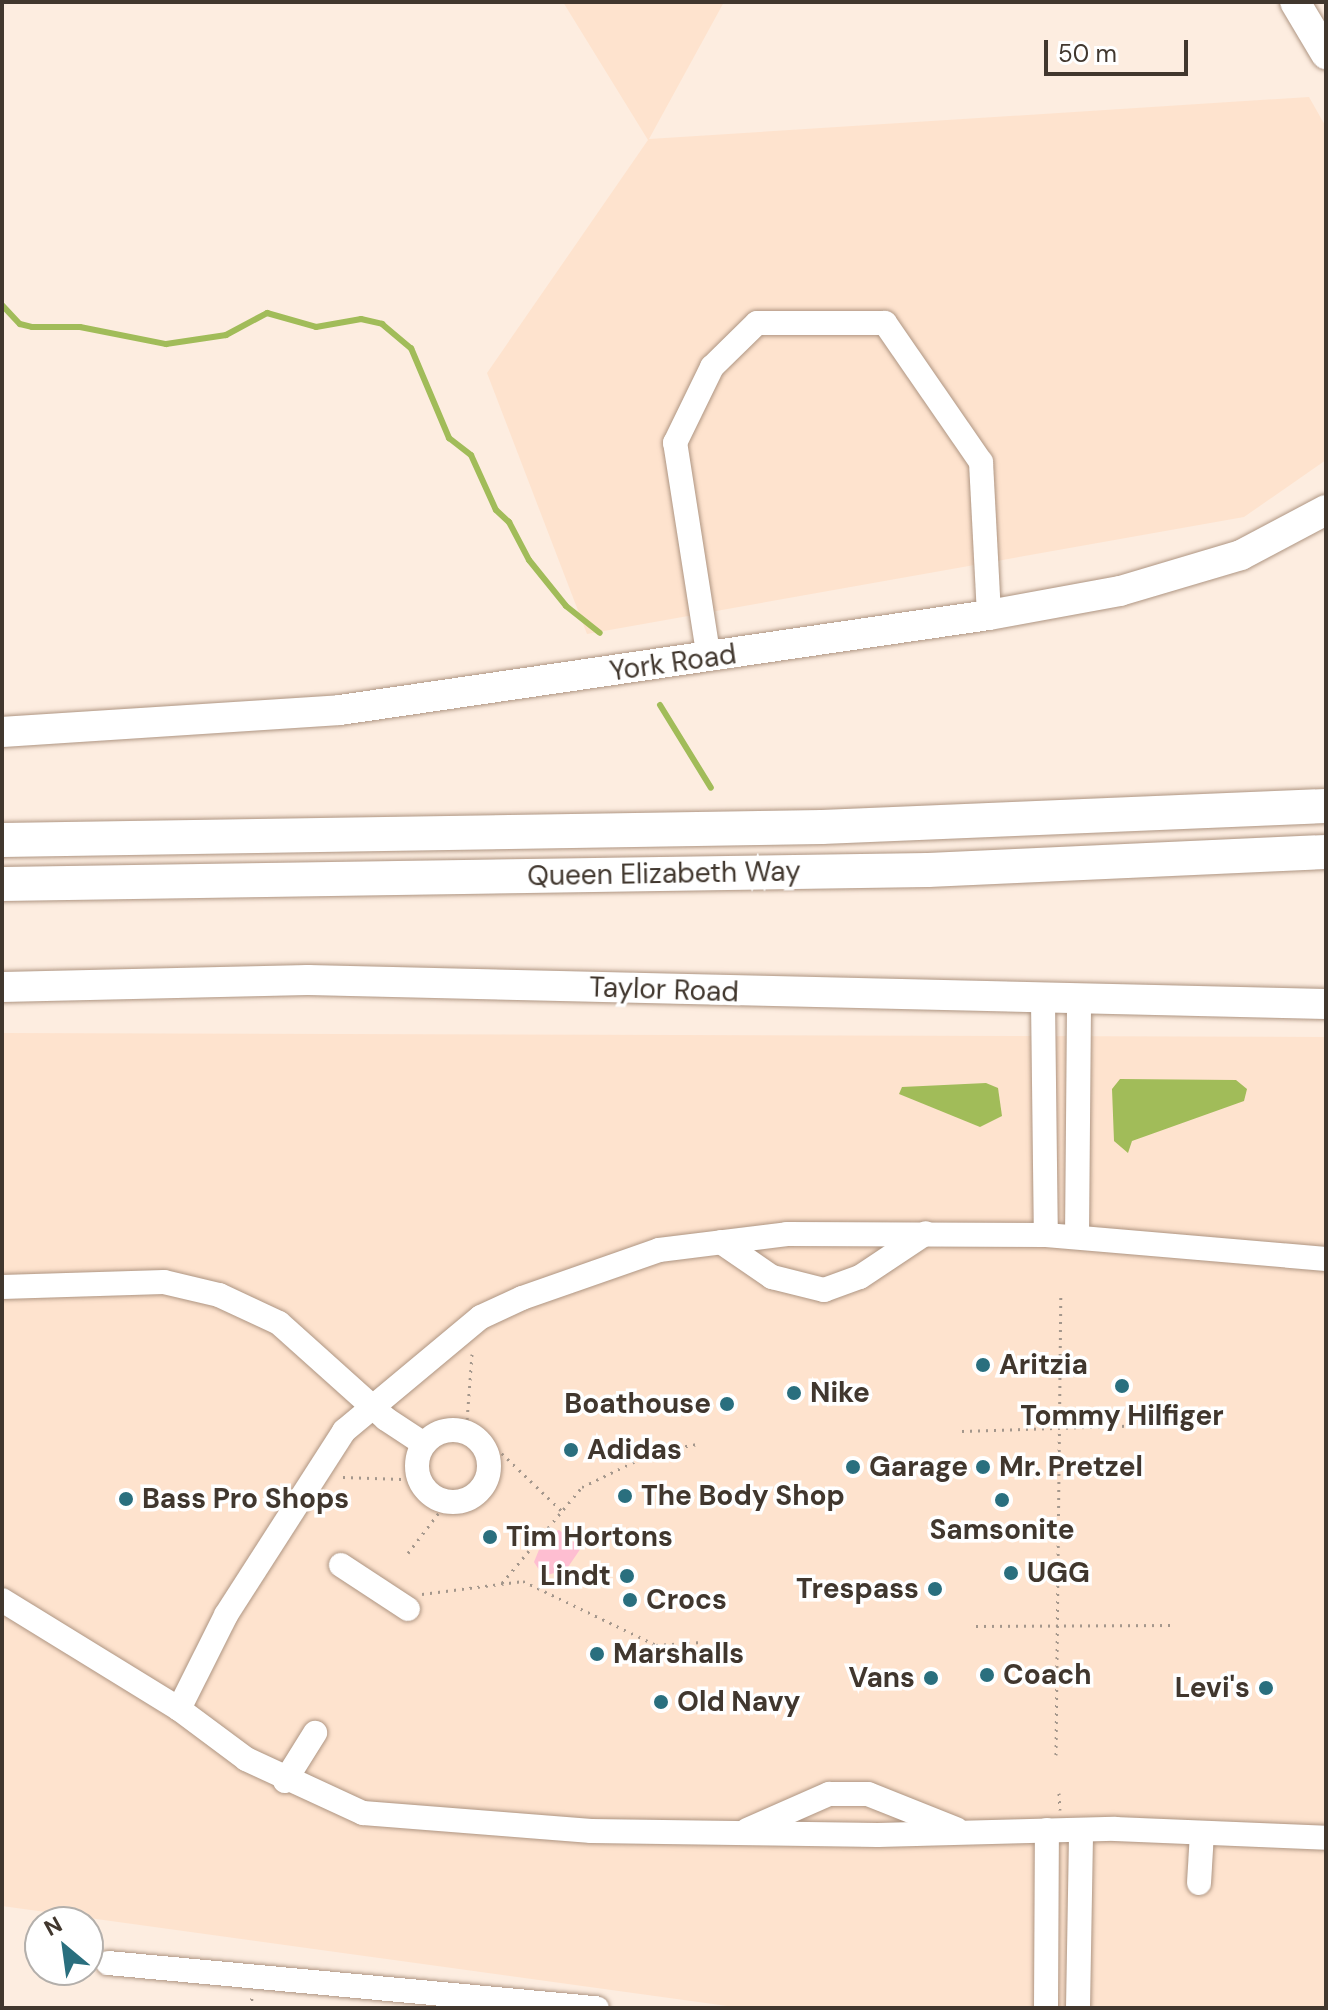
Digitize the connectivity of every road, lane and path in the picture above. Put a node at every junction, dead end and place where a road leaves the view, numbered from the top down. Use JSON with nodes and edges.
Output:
{"nodes":[{"id":1,"x":1295,"y":2,"type":"edge"},
{"id":2,"x":1321,"y":35,"type":"edge"},
{"id":3,"x":1326,"y":510,"type":"edge"},
{"id":4,"x":989,"y":615,"type":"junction"},
{"id":5,"x":709,"y":659,"type":"junction"},
{"id":6,"x":2,"y":732,"type":"edge"},
{"id":7,"x":1326,"y":805,"type":"edge"},
{"id":8,"x":2,"y":840,"type":"edge"},
{"id":9,"x":1326,"y":852,"type":"edge"},
{"id":10,"x":1200,"y":857,"type":"junction"},
{"id":11,"x":1326,"y":859,"type":"edge"},
{"id":12,"x":2,"y":884,"type":"edge"},
{"id":13,"x":2,"y":987,"type":"edge"},
{"id":14,"x":1043,"y":1001,"type":"junction"},
{"id":15,"x":1079,"y":1001,"type":"junction"},
{"id":16,"x":1326,"y":1004,"type":"edge"},
{"id":17,"x":926,"y":1233,"type":"junction"},
{"id":18,"x":1046,"y":1235,"type":"junction"},
{"id":19,"x":1077,"y":1237,"type":"junction"},
{"id":20,"x":721,"y":1242,"type":"junction"},
{"id":21,"x":1326,"y":1259,"type":"edge"},
{"id":22,"x":2,"y":1287,"type":"edge"},
{"id":23,"x":1061,"y":1296,"type":"dead end"},
{"id":24,"x":461,"y":1333,"type":"junction"},
{"id":25,"x":375,"y":1406,"type":"junction"},
{"id":26,"x":1150,"y":1425,"type":"dead end"},
{"id":27,"x":1062,"y":1428,"type":"junction"},
{"id":28,"x":962,"y":1431,"type":"dead end"},
{"id":29,"x":424,"y":1444,"type":"junction"},
{"id":30,"x":697,"y":1444,"type":"dead end"},
{"id":31,"x":492,"y":1448,"type":"junction"},
{"id":32,"x":343,"y":1477,"type":"dead end"},
{"id":33,"x":402,"y":1479,"type":"dead end"},
{"id":34,"x":447,"y":1502,"type":"junction"},
{"id":35,"x":562,"y":1511,"type":"junction"},
{"id":36,"x":1060,"y":1524,"type":"junction"},
{"id":37,"x":969,"y":1527,"type":"dead end"},
{"id":38,"x":408,"y":1553,"type":"dead end"},
{"id":39,"x":341,"y":1565,"type":"dead end"},
{"id":40,"x":502,"y":1583,"type":"junction"},
{"id":41,"x":409,"y":1602,"type":"joint"},
{"id":42,"x":5,"y":1611,"type":"edge"},
{"id":43,"x":1175,"y":1625,"type":"dead end"},
{"id":44,"x":976,"y":1626,"type":"dead end"},
{"id":45,"x":1057,"y":1626,"type":"junction"},
{"id":46,"x":702,"y":1642,"type":"dead end"},
{"id":47,"x":179,"y":1709,"type":"junction"},
{"id":48,"x":315,"y":1733,"type":"dead end"},
{"id":49,"x":1056,"y":1755,"type":"dead end"},
{"id":50,"x":285,"y":1781,"type":"junction"},
{"id":51,"x":1047,"y":1830,"type":"junction"},
{"id":52,"x":1081,"y":1830,"type":"junction"},
{"id":53,"x":966,"y":1833,"type":"junction"},
{"id":54,"x":1202,"y":1833,"type":"junction"},
{"id":55,"x":738,"y":1834,"type":"junction"},
{"id":56,"x":1326,"y":1838,"type":"edge"},
{"id":57,"x":1199,"y":1883,"type":"dead end"},
{"id":58,"x":108,"y":1963,"type":"dead end"},
{"id":59,"x":597,"y":2008,"type":"edge"},
{"id":60,"x":1046,"y":2008,"type":"edge"},
{"id":61,"x":1078,"y":2008,"type":"edge"}],
"edges":[{"from":1,"to":2,"type":"main road"},
{"from":3,"to":4,"type":"main road","name":"York Road"},
{"from":4,"to":5,"type":"main road","name":"York Road"},
{"from":4,"to":5,"type":"street"},
{"from":5,"to":6,"type":"main road","name":"York Road"},
{"from":7,"to":8,"type":"highway","name":"Queen Elizabeth Way"},
{"from":9,"to":10,"type":"highway","name":"Queen Elizabeth Way"},
{"from":10,"to":11,"type":"highway"},
{"from":10,"to":12,"type":"highway","name":"Queen Elizabeth Way"},
{"from":13,"to":14,"type":"main road","name":"Taylor Road"},
{"from":14,"to":15,"type":"main road","name":"Taylor Road"},
{"from":14,"to":18,"type":"street"},
{"from":15,"to":16,"type":"main road","name":"Taylor Road"},
{"from":15,"to":19,"type":"street"},
{"from":17,"to":18,"type":"street"},
{"from":17,"to":20,"type":"street"},
{"from":17,"to":20,"type":"street"},
{"from":18,"to":19,"type":"street"},
{"from":19,"to":21,"type":"street"},
{"from":20,"to":24,"type":"street"},
{"from":22,"to":25,"type":"street"},
{"from":23,"to":27,"type":"path"},
{"from":24,"to":25,"type":"street"},
{"from":24,"to":31,"type":"path"},
{"from":25,"to":29,"type":"street"},
{"from":25,"to":47,"type":"street"},
{"from":26,"to":27,"type":"path"},
{"from":27,"to":28,"type":"path"},
{"from":27,"to":36,"type":"path"},
{"from":29,"to":31,"type":"street"},
{"from":29,"to":34,"type":"street"},
{"from":30,"to":35,"type":"path"},
{"from":31,"to":34,"type":"street"},
{"from":31,"to":35,"type":"path"},
{"from":32,"to":33,"type":"path"},
{"from":34,"to":38,"type":"path"},
{"from":35,"to":40,"type":"path"},
{"from":36,"to":37,"type":"path"},
{"from":36,"to":45,"type":"path"},
{"from":39,"to":41,"type":"street"},
{"from":40,"to":41,"type":"path"},
{"from":40,"to":46,"type":"path"},
{"from":42,"to":47,"type":"street"},
{"from":43,"to":45,"type":"path"},
{"from":44,"to":45,"type":"path"},
{"from":45,"to":49,"type":"path"},
{"from":47,"to":50,"type":"street"},
{"from":48,"to":50,"type":"street"},
{"from":50,"to":55,"type":"street"},
{"from":51,"to":52,"type":"street"},
{"from":51,"to":53,"type":"street"},
{"from":51,"to":60,"type":"street"},
{"from":52,"to":54,"type":"street"},
{"from":52,"to":61,"type":"street"},
{"from":53,"to":55,"type":"street"},
{"from":53,"to":55,"type":"street"},
{"from":54,"to":56,"type":"street"},
{"from":54,"to":57,"type":"street"},
{"from":58,"to":59,"type":"street"}]}
